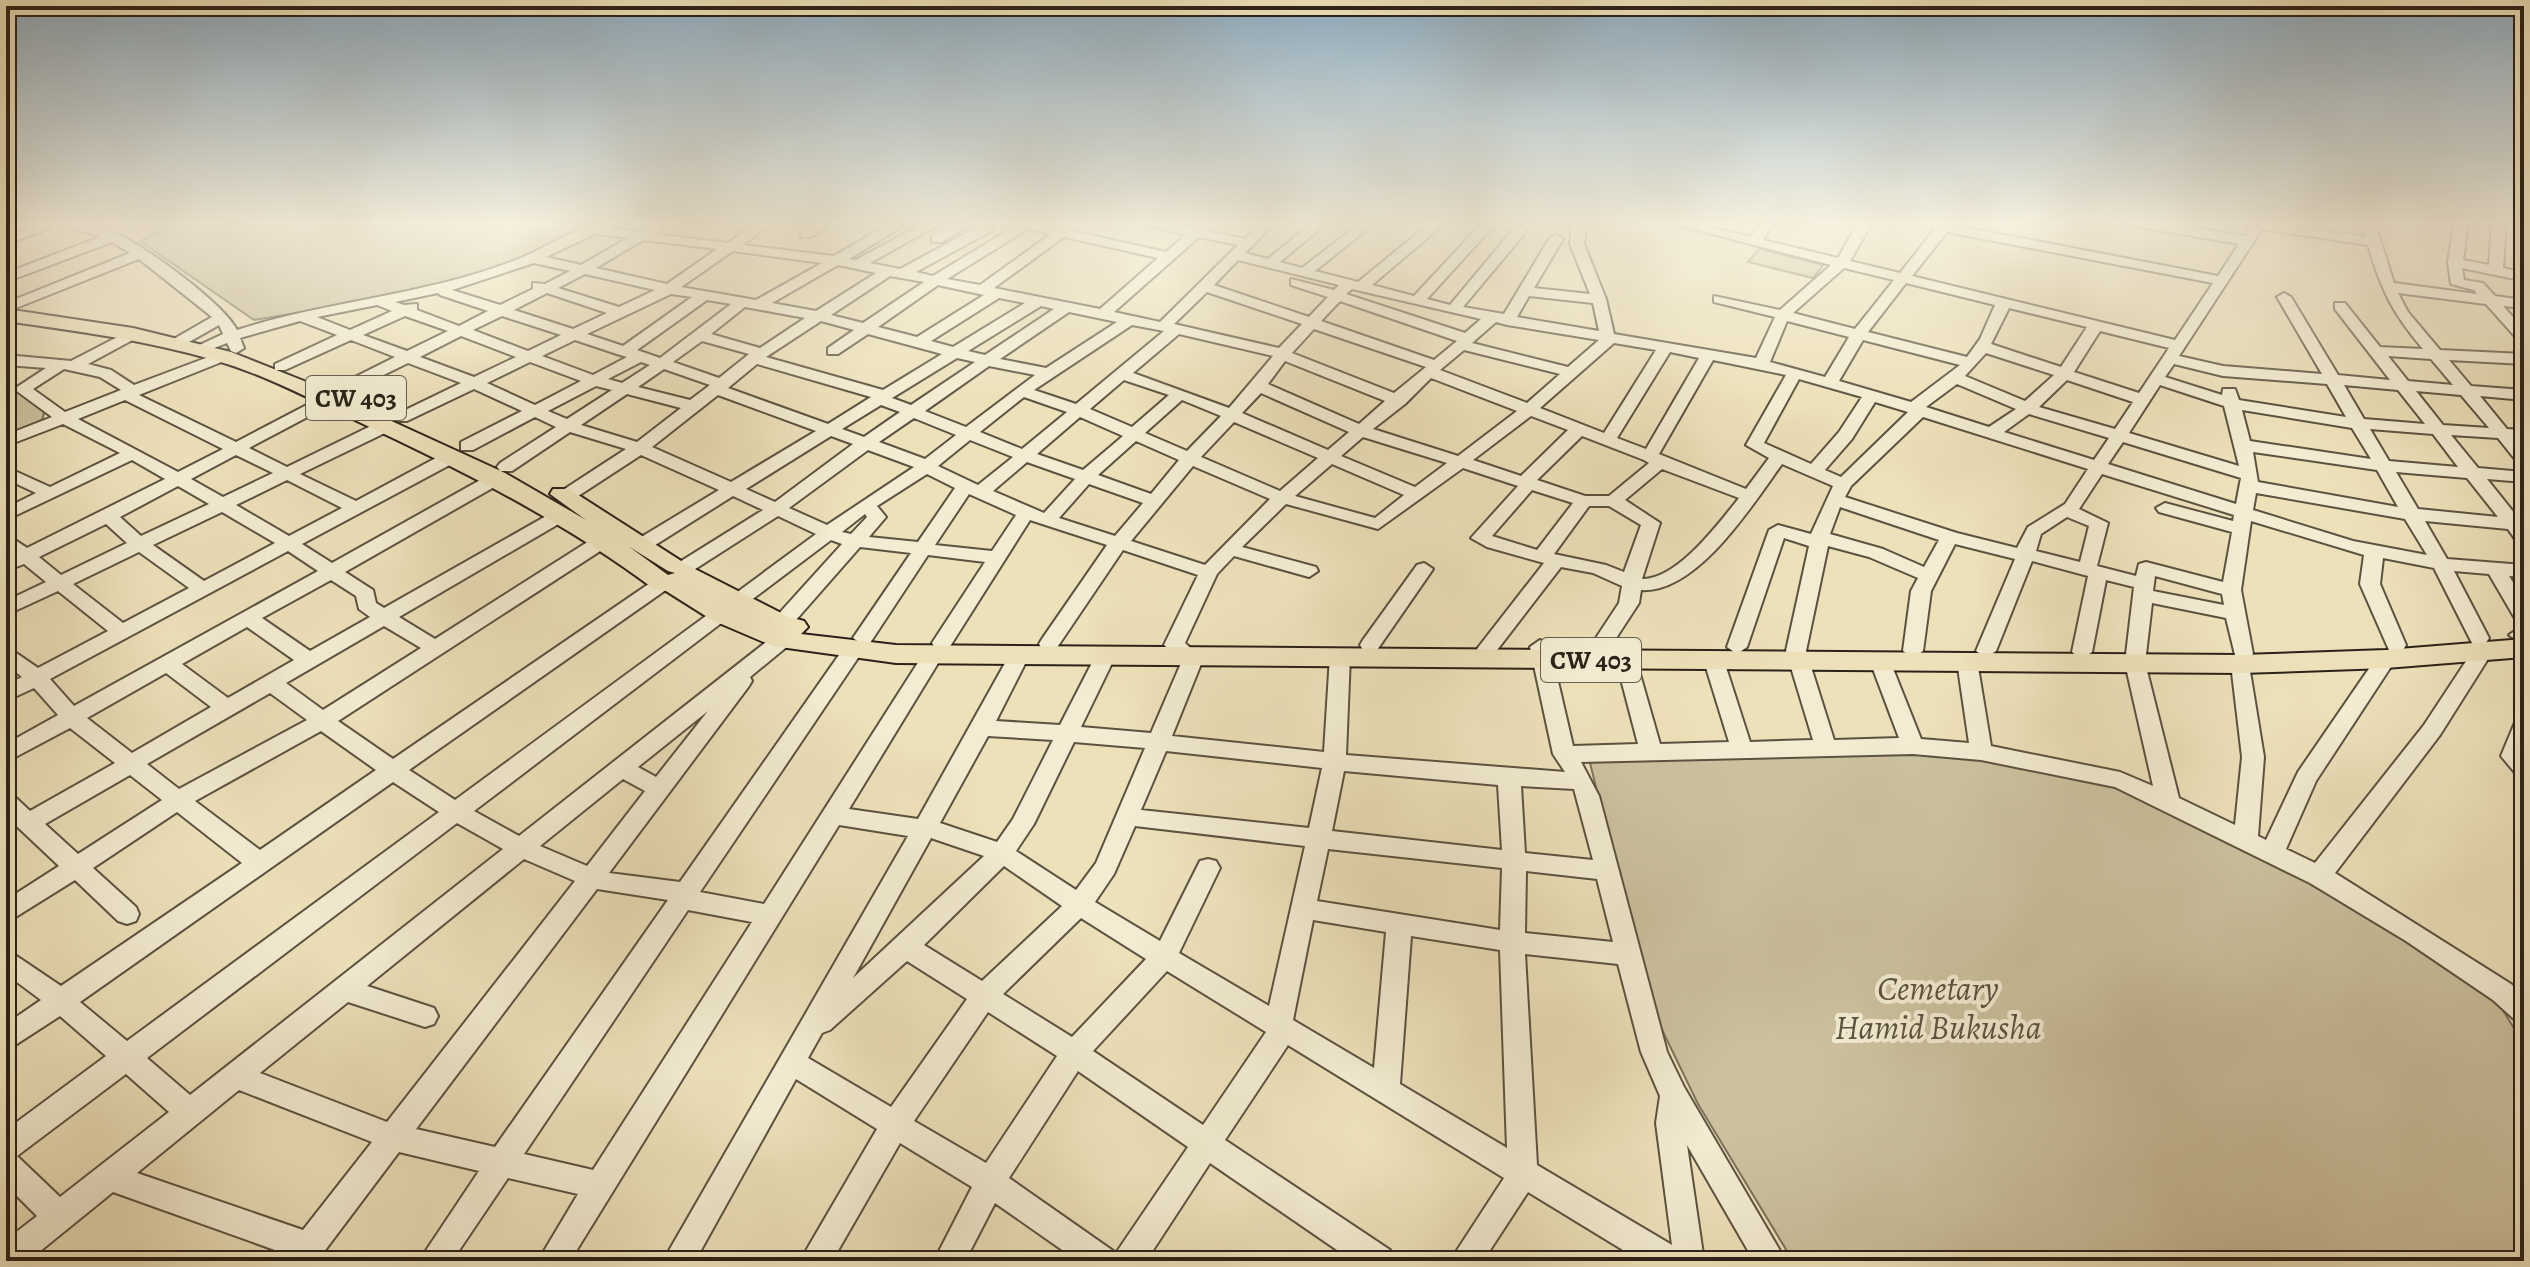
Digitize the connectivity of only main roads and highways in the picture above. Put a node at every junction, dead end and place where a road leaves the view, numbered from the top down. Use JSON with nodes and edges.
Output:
{"nodes":[{"id":1,"x":6,"y":311,"type":"edge"},
{"id":2,"x":210,"y":345,"type":"junction"},
{"id":3,"x":333,"y":395,"type":"junction"},
{"id":4,"x":564,"y":506,"type":"junction"},
{"id":5,"x":675,"y":575,"type":"junction"},
{"id":6,"x":2523,"y":634,"type":"edge"},
{"id":7,"x":938,"y":649,"type":"junction"},
{"id":8,"x":1184,"y":652,"type":"junction"},
{"id":9,"x":1541,"y":654,"type":"junction"},
{"id":10,"x":1797,"y":656,"type":"junction"},
{"id":11,"x":1976,"y":656,"type":"junction"},
{"id":12,"x":2136,"y":658,"type":"junction"}],
"edges":[{"from":1,"to":2,"type":"main road","number":"CW 403"},
{"from":1,"to":2,"type":"main road","number":"CW 403"},
{"from":2,"to":3,"type":"main road","number":"CW 403"},
{"from":2,"to":3,"type":"main road","number":"CW 403"},
{"from":3,"to":4,"type":"main road","number":"CW 403"},
{"from":4,"to":5,"type":"main road","number":"CW 403"},
{"from":4,"to":5,"type":"main road","number":"CW 403"},
{"from":5,"to":7,"type":"main road","number":"CW 403"},
{"from":6,"to":12,"type":"main road","number":"CW 403"},
{"from":7,"to":8,"type":"main road","number":"CW 403"},
{"from":7,"to":8,"type":"main road","number":"CW 403"},
{"from":8,"to":9,"type":"main road","number":"CW 403"},
{"from":8,"to":9,"type":"main road","number":"CW 403"},
{"from":9,"to":10,"type":"main road","number":"CW 403"},
{"from":9,"to":10,"type":"main road","number":"CW 403"},
{"from":10,"to":11,"type":"main road","number":"CW 403"},
{"from":10,"to":11,"type":"main road","number":"CW 403"},
{"from":11,"to":12,"type":"main road","number":"CW 403"},
{"from":11,"to":12,"type":"main road","number":"CW 403"}]}
